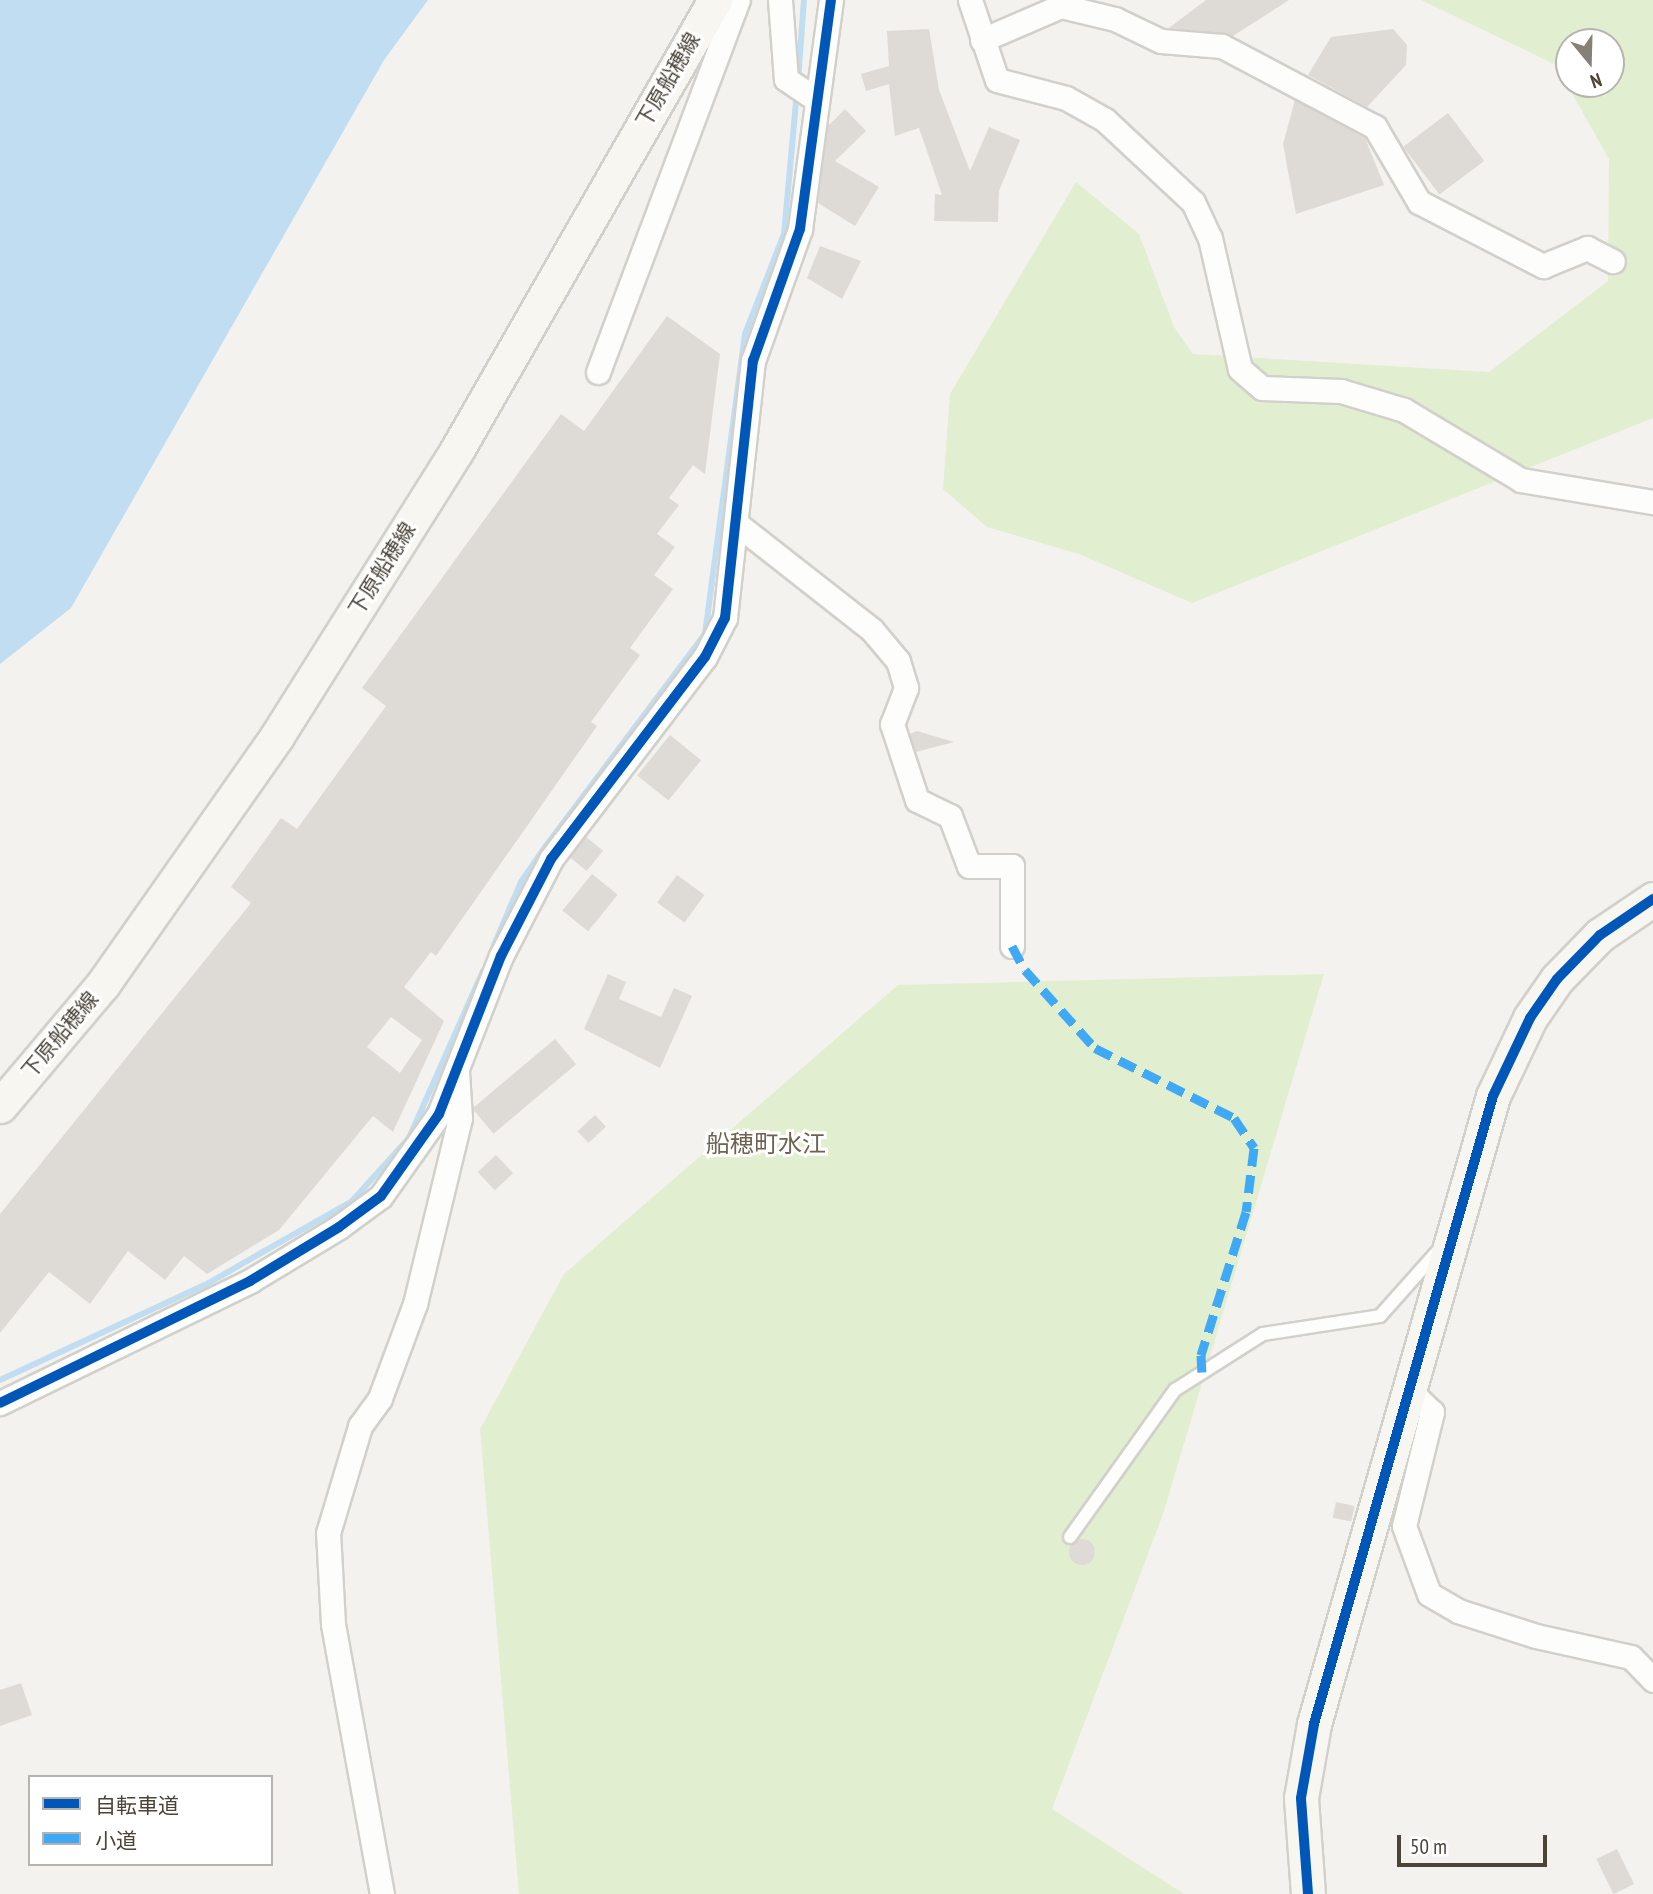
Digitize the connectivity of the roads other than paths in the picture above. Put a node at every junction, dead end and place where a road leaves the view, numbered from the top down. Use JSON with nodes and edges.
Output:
{"nodes":[{"id":1,"x":715,"y":0,"type":"edge"},
{"id":2,"x":738,"y":0,"type":"edge"},
{"id":3,"x":780,"y":0,"type":"edge"},
{"id":4,"x":831,"y":0,"type":"edge"},
{"id":5,"x":970,"y":0,"type":"edge"},
{"id":6,"x":982,"y":40,"type":"junction"},
{"id":7,"x":805,"y":94,"type":"junction"},
{"id":8,"x":1613,"y":261,"type":"dead end"},
{"id":9,"x":598,"y":372,"type":"dead end"},
{"id":10,"x":1653,"y":502,"type":"edge"},
{"id":11,"x":737,"y":524,"type":"junction"},
{"id":12,"x":1653,"y":898,"type":"edge"},
{"id":13,"x":1012,"y":946,"type":"dead end"},
{"id":14,"x":457,"y":1072,"type":"junction"},
{"id":15,"x":0,"y":1106,"type":"edge"},
{"id":16,"x":1455,"y":1229,"type":"junction"},
{"id":17,"x":1409,"y":1390,"type":"junction"},
{"id":18,"x":0,"y":1403,"type":"edge"},
{"id":19,"x":1070,"y":1536,"type":"dead end"},
{"id":20,"x":1653,"y":1681,"type":"edge"},
{"id":21,"x":382,"y":1894,"type":"edge"},
{"id":22,"x":1308,"y":1894,"type":"edge"}],
"edges":[{"from":1,"to":15,"type":"main road","name":"下原船穂線"},
{"from":2,"to":9,"type":"street"},
{"from":3,"to":7,"type":"street"},
{"from":4,"to":7,"type":"street"},
{"from":5,"to":6,"type":"street"},
{"from":6,"to":8,"type":"street"},
{"from":6,"to":10,"type":"street"},
{"from":7,"to":11,"type":"street"},
{"from":11,"to":13,"type":"street"},
{"from":11,"to":14,"type":"street"},
{"from":12,"to":16,"type":"main road"},
{"from":14,"to":18,"type":"street"},
{"from":14,"to":21,"type":"street"},
{"from":16,"to":17,"type":"main road"},
{"from":16,"to":19,"type":"lane"},
{"from":17,"to":20,"type":"street"},
{"from":17,"to":22,"type":"main road"}]}
